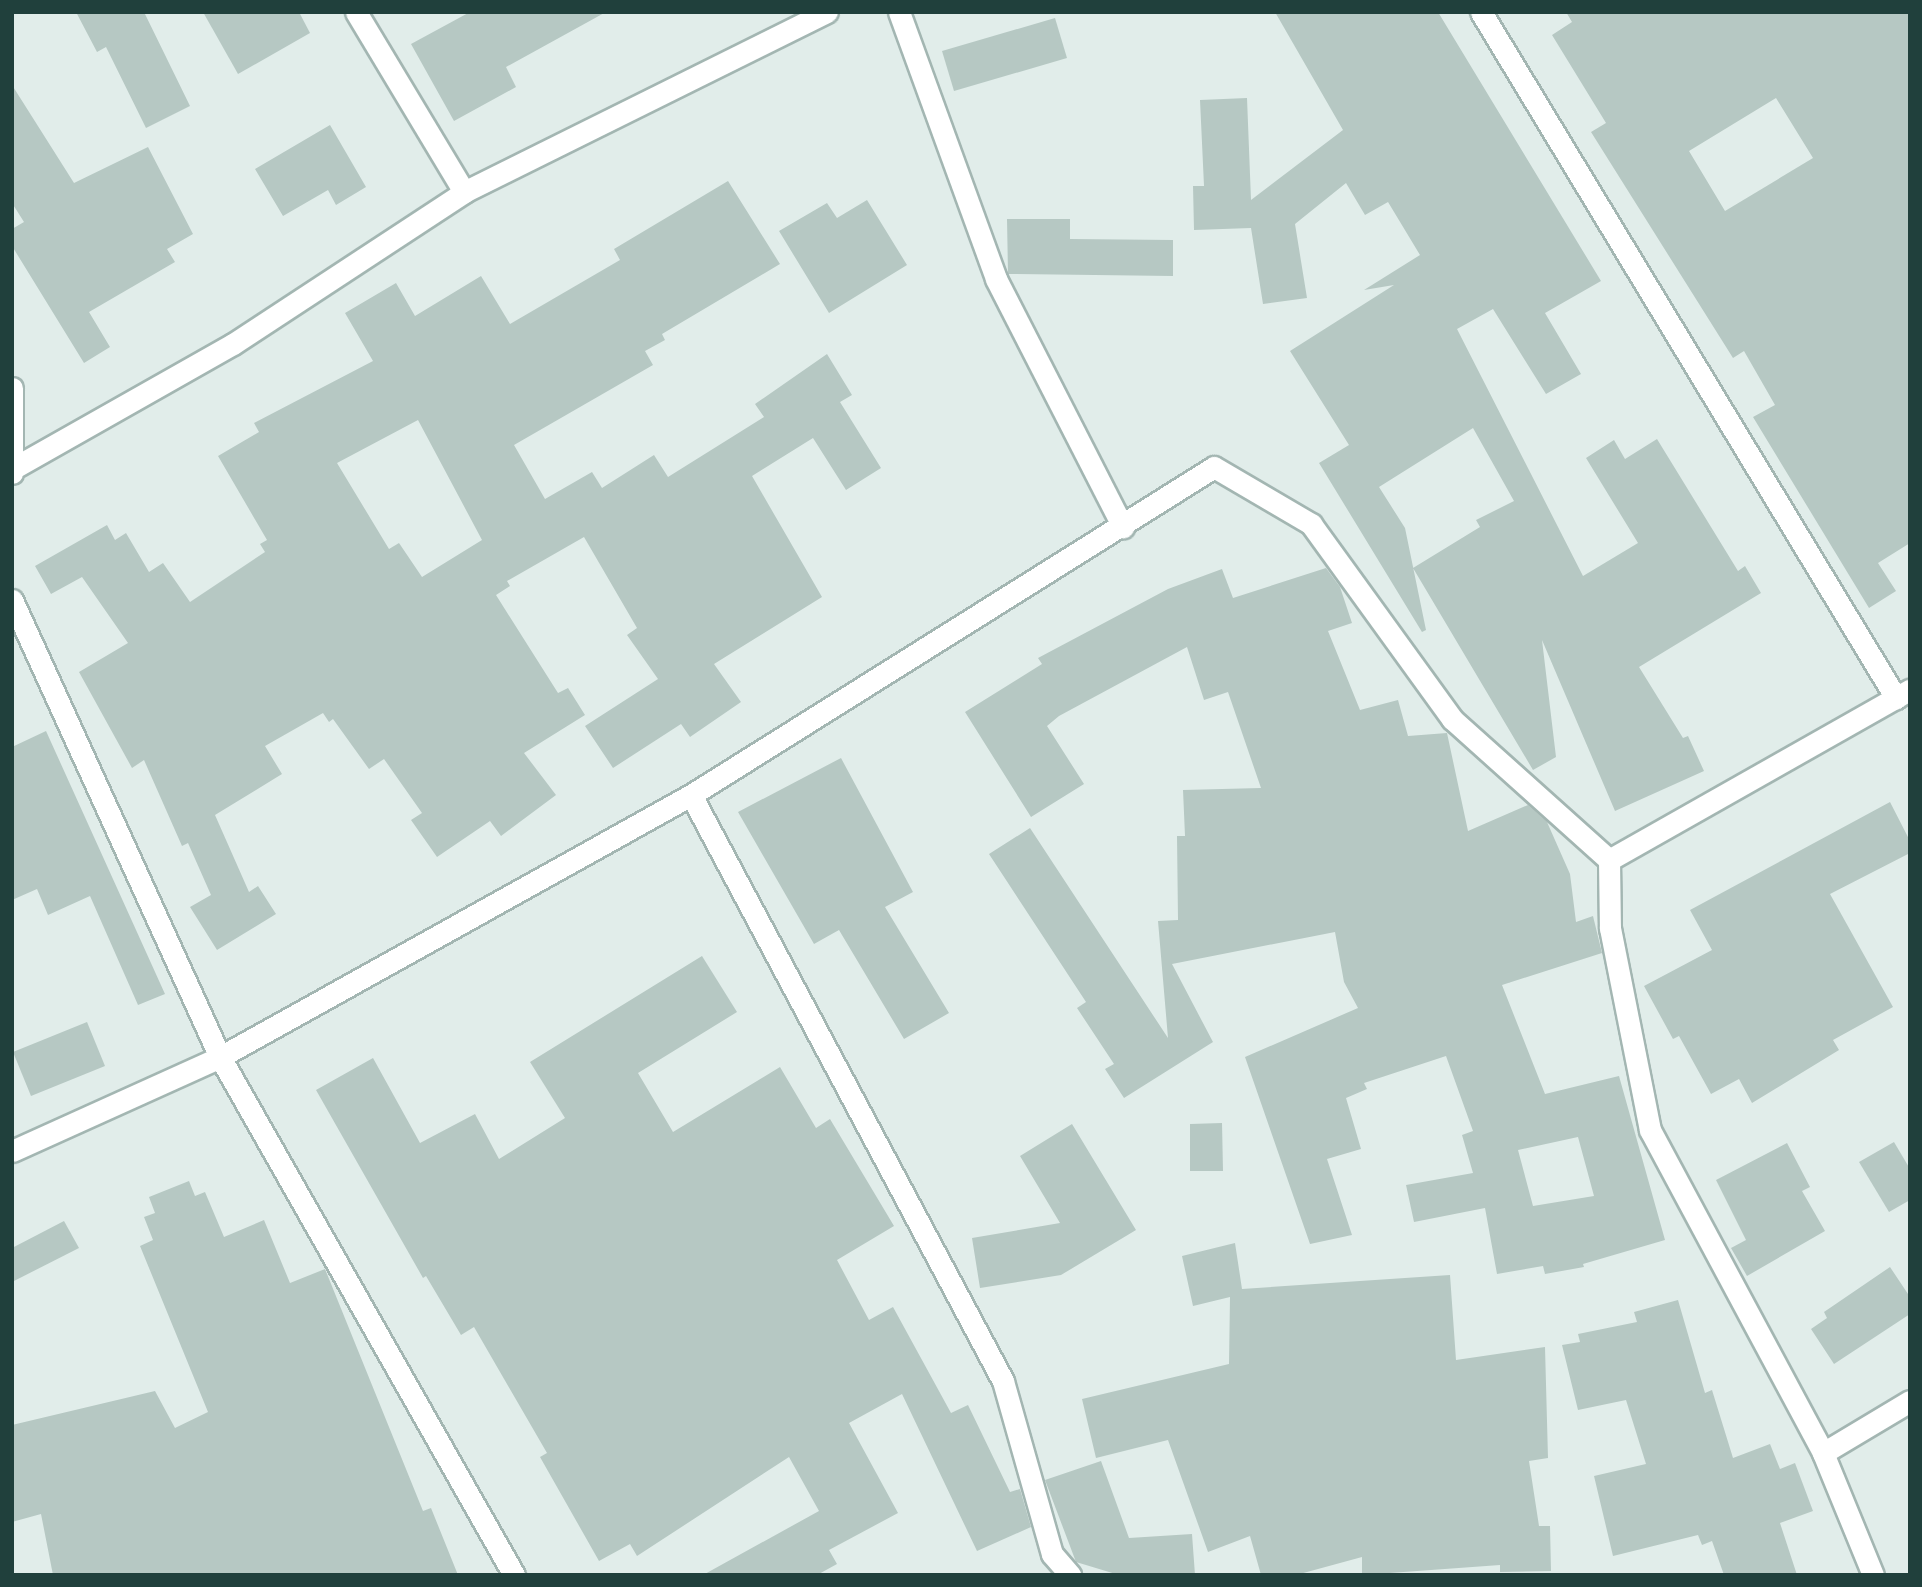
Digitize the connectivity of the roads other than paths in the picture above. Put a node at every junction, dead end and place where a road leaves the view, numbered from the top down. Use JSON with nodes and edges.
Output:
{"nodes":[{"id":1,"x":356,"y":12,"type":"edge"},
{"id":2,"x":827,"y":12,"type":"edge"},
{"id":3,"x":899,"y":12,"type":"edge"},
{"id":4,"x":1481,"y":12,"type":"edge"},
{"id":5,"x":464,"y":192,"type":"junction"},
{"id":6,"x":12,"y":388,"type":"edge"},
{"id":7,"x":12,"y":471,"type":"edge"},
{"id":8,"x":1123,"y":527,"type":"junction"},
{"id":9,"x":12,"y":600,"type":"edge"},
{"id":10,"x":1903,"y":694,"type":"edge"},
{"id":11,"x":691,"y":794,"type":"junction"},
{"id":12,"x":1609,"y":860,"type":"junction"},
{"id":13,"x":220,"y":1056,"type":"junction"},
{"id":14,"x":12,"y":1151,"type":"edge"},
{"id":15,"x":1910,"y":1401,"type":"edge"},
{"id":16,"x":1823,"y":1453,"type":"junction"},
{"id":17,"x":514,"y":1575,"type":"edge"},
{"id":18,"x":1070,"y":1575,"type":"edge"},
{"id":19,"x":1873,"y":1575,"type":"edge"}],
"edges":[{"from":1,"to":5,"type":"street"},
{"from":2,"to":5,"type":"street"},
{"from":3,"to":8,"type":"street"},
{"from":4,"to":10,"type":"street"},
{"from":5,"to":7,"type":"street"},
{"from":6,"to":7,"type":"street"},
{"from":8,"to":11,"type":"street"},
{"from":8,"to":12,"type":"street"},
{"from":9,"to":13,"type":"street"},
{"from":10,"to":12,"type":"street"},
{"from":11,"to":13,"type":"street"},
{"from":11,"to":18,"type":"street"},
{"from":12,"to":16,"type":"street"},
{"from":13,"to":14,"type":"street"},
{"from":13,"to":17,"type":"street"},
{"from":15,"to":16,"type":"street"},
{"from":16,"to":19,"type":"street"}]}
